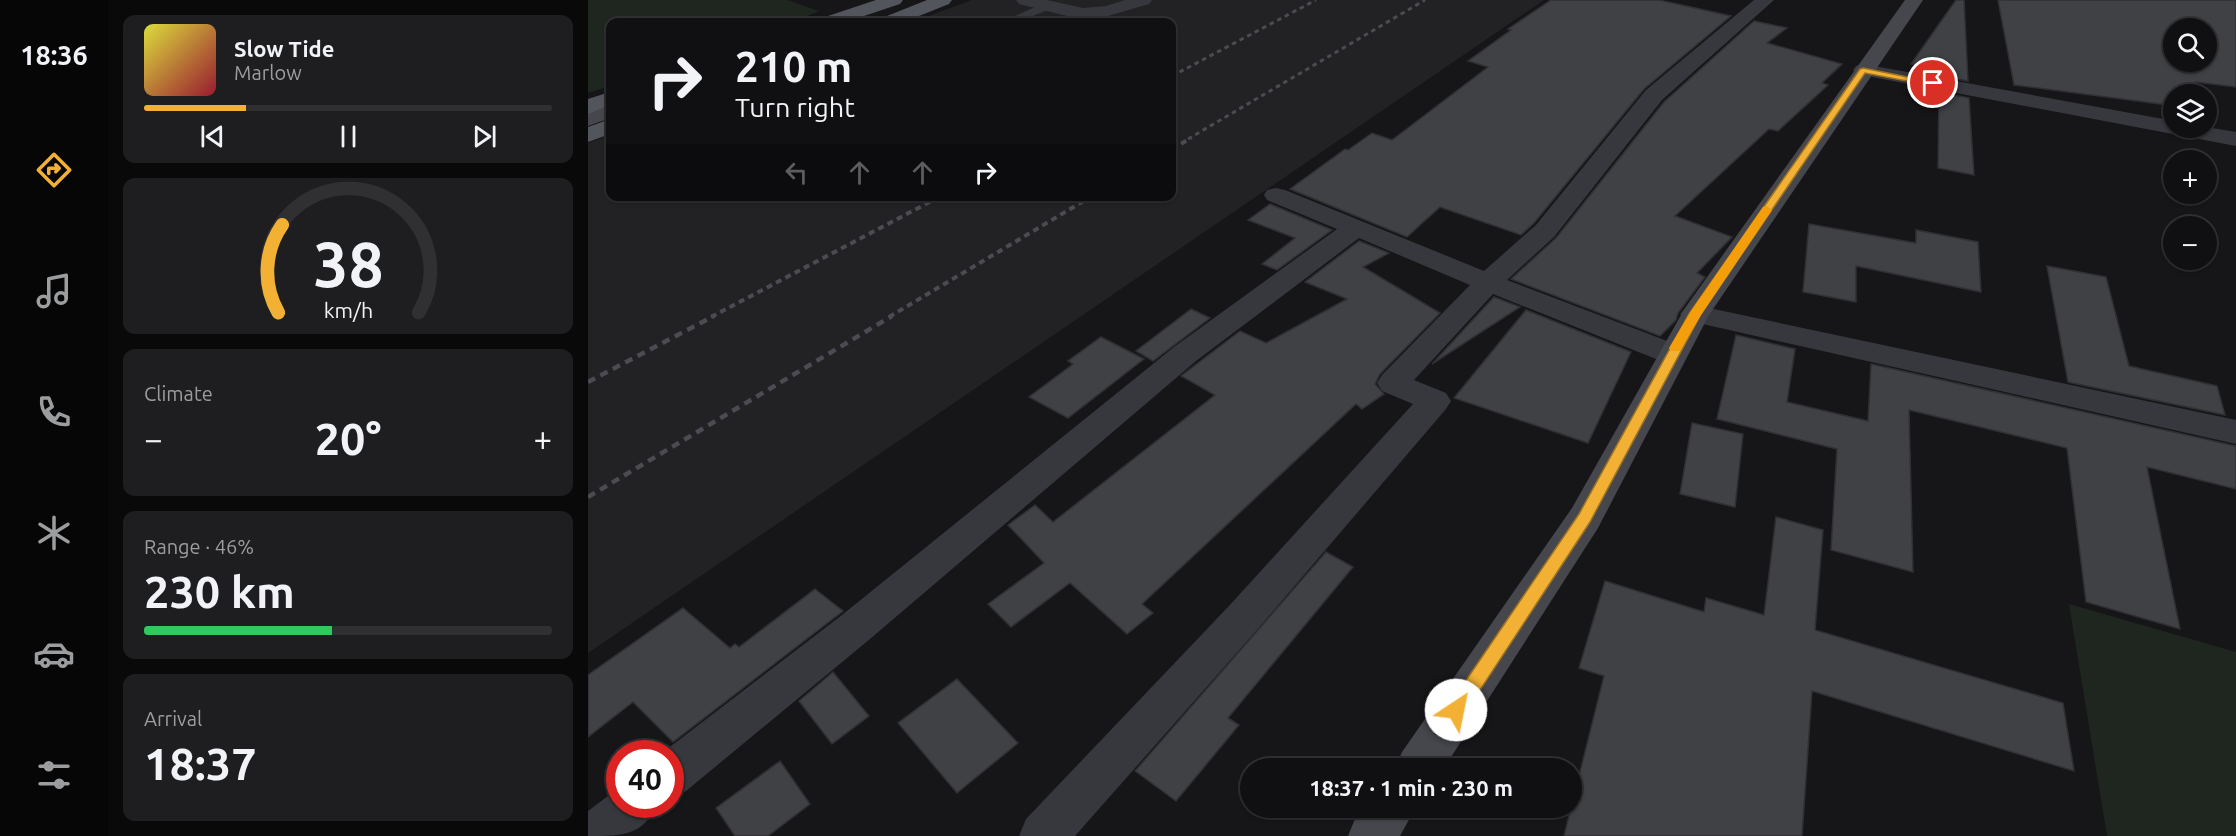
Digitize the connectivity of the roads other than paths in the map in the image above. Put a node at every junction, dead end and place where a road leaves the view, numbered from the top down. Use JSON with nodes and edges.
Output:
{"nodes":[{"id":1,"x":894,"y":0,"type":"edge"},
{"id":2,"x":943,"y":0,"type":"edge"},
{"id":3,"x":1025,"y":0,"type":"edge"},
{"id":4,"x":1143,"y":0,"type":"edge"},
{"id":5,"x":1765,"y":0,"type":"edge"},
{"id":6,"x":1914,"y":0,"type":"edge"},
{"id":7,"x":1047,"y":6,"type":"junction"},
{"id":8,"x":841,"y":18,"type":"edge"},
{"id":9,"x":899,"y":18,"type":"edge"},
{"id":10,"x":1017,"y":18,"type":"edge"},
{"id":11,"x":1863,"y":70,"type":"junction"},
{"id":12,"x":606,"y":99,"type":"edge"},
{"id":13,"x":588,"y":106,"type":"edge"},
{"id":14,"x":606,"y":112,"type":"edge"},
{"id":15,"x":606,"y":118,"type":"edge"},
{"id":16,"x":588,"y":119,"type":"edge"},
{"id":17,"x":588,"y":124,"type":"edge"},
{"id":18,"x":606,"y":128,"type":"edge"},
{"id":19,"x":588,"y":135,"type":"edge"},
{"id":20,"x":2236,"y":139,"type":"edge"},
{"id":21,"x":1276,"y":195,"type":"dead end"},
{"id":22,"x":1356,"y":228,"type":"junction"},
{"id":23,"x":1488,"y":282,"type":"junction"},
{"id":24,"x":1695,"y":314,"type":"junction"},
{"id":25,"x":1672,"y":354,"type":"junction"},
{"id":26,"x":2236,"y":432,"type":"edge"},
{"id":27,"x":1425,"y":758,"type":"edge"},
{"id":28,"x":684,"y":765,"type":"edge"},
{"id":29,"x":618,"y":818,"type":"edge"},
{"id":30,"x":1384,"y":818,"type":"edge"},
{"id":31,"x":595,"y":836,"type":"edge"},
{"id":32,"x":1043,"y":836,"type":"edge"},
{"id":33,"x":1372,"y":836,"type":"edge"}],
"edges":[{"from":1,"to":8,"type":"main road"},
{"from":2,"to":9,"type":"main road"},
{"from":3,"to":7,"type":"street"},
{"from":4,"to":7,"type":"street"},
{"from":5,"to":23,"type":"street"},
{"from":6,"to":11,"type":"street"},
{"from":7,"to":10,"type":"lane"},
{"from":11,"to":20,"type":"street"},
{"from":11,"to":24,"type":"street"},
{"from":12,"to":13,"type":"main road"},
{"from":14,"to":16,"type":"street"},
{"from":15,"to":17,"type":"street"},
{"from":18,"to":19,"type":"main road"},
{"from":21,"to":22,"type":"street"},
{"from":22,"to":23,"type":"street"},
{"from":22,"to":28,"type":"street"},
{"from":23,"to":25,"type":"street"},
{"from":23,"to":32,"type":"street"},
{"from":24,"to":25,"type":"street"},
{"from":24,"to":26,"type":"street"},
{"from":25,"to":27,"type":"street"},
{"from":29,"to":31,"type":"street"},
{"from":30,"to":33,"type":"street"}]}
